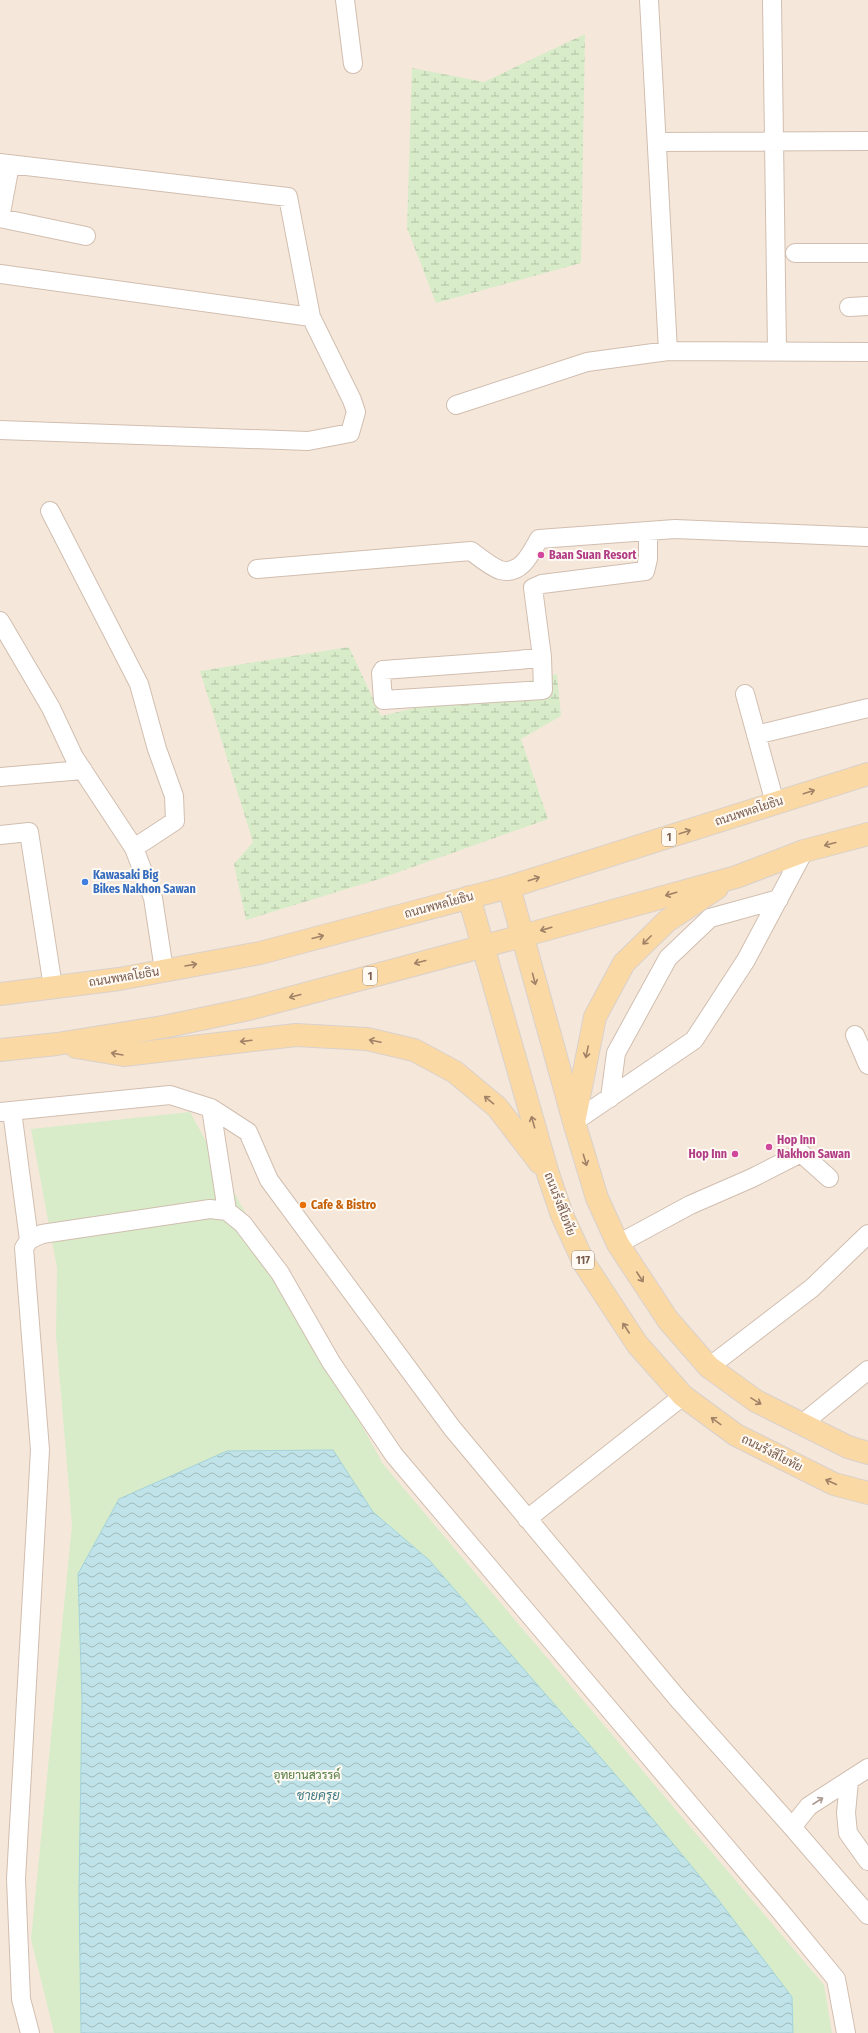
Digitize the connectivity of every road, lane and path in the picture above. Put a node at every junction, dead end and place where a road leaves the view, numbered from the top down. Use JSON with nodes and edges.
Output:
{"nodes":[{"id":1,"x":345,"y":0,"type":"edge"},
{"id":2,"x":649,"y":0,"type":"edge"},
{"id":3,"x":772,"y":0,"type":"edge"},
{"id":4,"x":353,"y":64,"type":"dead end"},
{"id":5,"x":868,"y":141,"type":"edge"},
{"id":6,"x":657,"y":142,"type":"junction"},
{"id":7,"x":774,"y":142,"type":"junction"},
{"id":8,"x":5,"y":164,"type":"edge"},
{"id":9,"x":0,"y":218,"type":"edge"},
{"id":10,"x":86,"y":236,"type":"dead end"},
{"id":11,"x":795,"y":253,"type":"dead end"},
{"id":12,"x":868,"y":253,"type":"edge"},
{"id":13,"x":0,"y":274,"type":"edge"},
{"id":14,"x":868,"y":306,"type":"edge"},
{"id":15,"x":849,"y":307,"type":"dead end"},
{"id":16,"x":311,"y":317,"type":"junction"},
{"id":17,"x":668,"y":351,"type":"junction"},
{"id":18,"x":777,"y":351,"type":"junction"},
{"id":19,"x":868,"y":352,"type":"edge"},
{"id":20,"x":456,"y":405,"type":"dead end"},
{"id":21,"x":0,"y":430,"type":"edge"},
{"id":22,"x":50,"y":511,"type":"dead end"},
{"id":23,"x":648,"y":531,"type":"junction"},
{"id":24,"x":868,"y":537,"type":"edge"},
{"id":25,"x":256,"y":569,"type":"dead end"},
{"id":26,"x":0,"y":621,"type":"edge"},
{"id":27,"x":542,"y":657,"type":"junction"},
{"id":28,"x":745,"y":694,"type":"dead end"},
{"id":29,"x":868,"y":708,"type":"edge"},
{"id":30,"x":756,"y":734,"type":"junction"},
{"id":31,"x":83,"y":770,"type":"junction"},
{"id":32,"x":868,"y":774,"type":"edge"},
{"id":33,"x":0,"y":777,"type":"edge"},
{"id":34,"x":775,"y":803,"type":"junction"},
{"id":35,"x":0,"y":835,"type":"edge"},
{"id":36,"x":868,"y":835,"type":"edge"},
{"id":37,"x":134,"y":848,"type":"junction"},
{"id":38,"x":804,"y":851,"type":"junction"},
{"id":39,"x":736,"y":876,"type":"junction"},
{"id":40,"x":509,"y":887,"type":"junction"},
{"id":41,"x":469,"y":897,"type":"junction"},
{"id":42,"x":779,"y":899,"type":"junction"},
{"id":43,"x":522,"y":936,"type":"junction"},
{"id":44,"x":483,"y":945,"type":"junction"},
{"id":45,"x":164,"y":970,"type":"junction"},
{"id":46,"x":53,"y":987,"type":"junction"},
{"id":47,"x":0,"y":994,"type":"edge"},
{"id":48,"x":855,"y":1035,"type":"dead end"},
{"id":49,"x":57,"y":1044,"type":"junction"},
{"id":50,"x":0,"y":1050,"type":"edge"},
{"id":51,"x":868,"y":1065,"type":"edge"},
{"id":52,"x":610,"y":1098,"type":"junction"},
{"id":53,"x":211,"y":1108,"type":"junction"},
{"id":54,"x":6,"y":1111,"type":"edge"},
{"id":55,"x":574,"y":1122,"type":"junction"},
{"id":56,"x":548,"y":1174,"type":"junction"},
{"id":57,"x":829,"y":1178,"type":"dead end"},
{"id":58,"x":227,"y":1211,"type":"junction"},
{"id":59,"x":868,"y":1234,"type":"edge"},
{"id":60,"x":29,"y":1240,"type":"junction"},
{"id":61,"x":618,"y":1244,"type":"junction"},
{"id":62,"x":709,"y":1367,"type":"junction"},
{"id":63,"x":868,"y":1370,"type":"edge"},
{"id":64,"x":683,"y":1396,"type":"junction"},
{"id":65,"x":802,"y":1424,"type":"junction"},
{"id":66,"x":868,"y":1453,"type":"edge"},
{"id":67,"x":868,"y":1493,"type":"edge"},
{"id":68,"x":528,"y":1519,"type":"junction"},
{"id":69,"x":868,"y":1768,"type":"edge"},
{"id":70,"x":849,"y":1781,"type":"junction"},
{"id":71,"x":792,"y":1827,"type":"junction"},
{"id":72,"x":868,"y":1861,"type":"edge"},
{"id":73,"x":868,"y":1915,"type":"edge"},
{"id":74,"x":30,"y":2033,"type":"edge"},
{"id":75,"x":846,"y":2033,"type":"edge"}],
"edges":[{"from":1,"to":4,"type":"street"},
{"from":2,"to":6,"type":"street"},
{"from":3,"to":7,"type":"street"},
{"from":5,"to":7,"type":"street"},
{"from":6,"to":7,"type":"street"},
{"from":6,"to":17,"type":"street"},
{"from":7,"to":18,"type":"street"},
{"from":8,"to":9,"type":"street"},
{"from":8,"to":16,"type":"street"},
{"from":9,"to":10,"type":"street"},
{"from":11,"to":12,"type":"street"},
{"from":13,"to":16,"type":"street"},
{"from":14,"to":15,"type":"street"},
{"from":16,"to":21,"type":"street"},
{"from":17,"to":18,"type":"street"},
{"from":17,"to":20,"type":"street"},
{"from":18,"to":19,"type":"street"},
{"from":22,"to":37,"type":"street"},
{"from":23,"to":24,"type":"street"},
{"from":23,"to":25,"type":"street"},
{"from":23,"to":27,"type":"street"},
{"from":26,"to":31,"type":"street"},
{"from":27,"to":27,"type":"street"},
{"from":28,"to":30,"type":"street"},
{"from":29,"to":30,"type":"street"},
{"from":30,"to":34,"type":"street"},
{"from":31,"to":33,"type":"street"},
{"from":31,"to":37,"type":"street"},
{"from":34,"to":32,"type":"main road","name":"ถนนพหลโยธิน","number":"1","one_way":true},
{"from":40,"to":34,"type":"main road","name":"ถนนพหลโยธิน","number":"1","one_way":true},
{"from":35,"to":46,"type":"street"},
{"from":36,"to":38,"type":"main road","number":"1","one_way":true},
{"from":37,"to":45,"type":"street"},
{"from":38,"to":39,"type":"main road","number":"1"},
{"from":38,"to":42,"type":"street"},
{"from":39,"to":43,"type":"main road","number":"1","one_way":true},
{"from":39,"to":55,"type":"main road","one_way":true},
{"from":40,"to":41,"type":"main road","name":"ถนนพหลโยธิน","number":"1"},
{"from":40,"to":43,"type":"main road"},
{"from":41,"to":44,"type":"main road","name":"ถนนรังสิโยทัย","number":"117"},
{"from":45,"to":41,"type":"main road","name":"ถนนพหลโยธิน","number":"1","one_way":true},
{"from":42,"to":52,"type":"street"},
{"from":42,"to":52,"type":"street"},
{"from":43,"to":44,"type":"main road","number":"1"},
{"from":43,"to":55,"type":"main road","one_way":true},
{"from":44,"to":49,"type":"main road","number":"1","one_way":true},
{"from":56,"to":44,"type":"main road","name":"ถนนรังสิโยทัย","number":"117","one_way":true},
{"from":45,"to":46,"type":"main road","name":"ถนนพหลโยธิน","number":"1"},
{"from":46,"to":47,"type":"main road","name":"ถนนพหลโยธิน","number":"1"},
{"from":48,"to":51,"type":"street"},
{"from":49,"to":50,"type":"main road","number":"1"},
{"from":56,"to":49,"type":"main road","one_way":true},
{"from":52,"to":55,"type":"street"},
{"from":53,"to":54,"type":"street"},
{"from":53,"to":58,"type":"street"},
{"from":53,"to":68,"type":"street"},
{"from":54,"to":60,"type":"street"},
{"from":55,"to":61,"type":"main road","one_way":true},
{"from":64,"to":56,"type":"main road","name":"ถนนรังสิโยทัย","number":"117","one_way":true},
{"from":57,"to":61,"type":"street"},
{"from":58,"to":60,"type":"street"},
{"from":58,"to":75,"type":"street"},
{"from":59,"to":62,"type":"street"},
{"from":60,"to":74,"type":"street"},
{"from":61,"to":62,"type":"main road","one_way":true},
{"from":62,"to":65,"type":"main road","one_way":true},
{"from":63,"to":65,"type":"street"},
{"from":67,"to":64,"type":"main road","name":"ถนนรังสิโยทัย","number":"117","one_way":true},
{"from":64,"to":68,"type":"street"},
{"from":65,"to":66,"type":"main road"},
{"from":68,"to":71,"type":"street"},
{"from":69,"to":70,"type":"street"},
{"from":71,"to":70,"type":"street","one_way":true},
{"from":70,"to":72,"type":"street"},
{"from":71,"to":73,"type":"street"}]}
